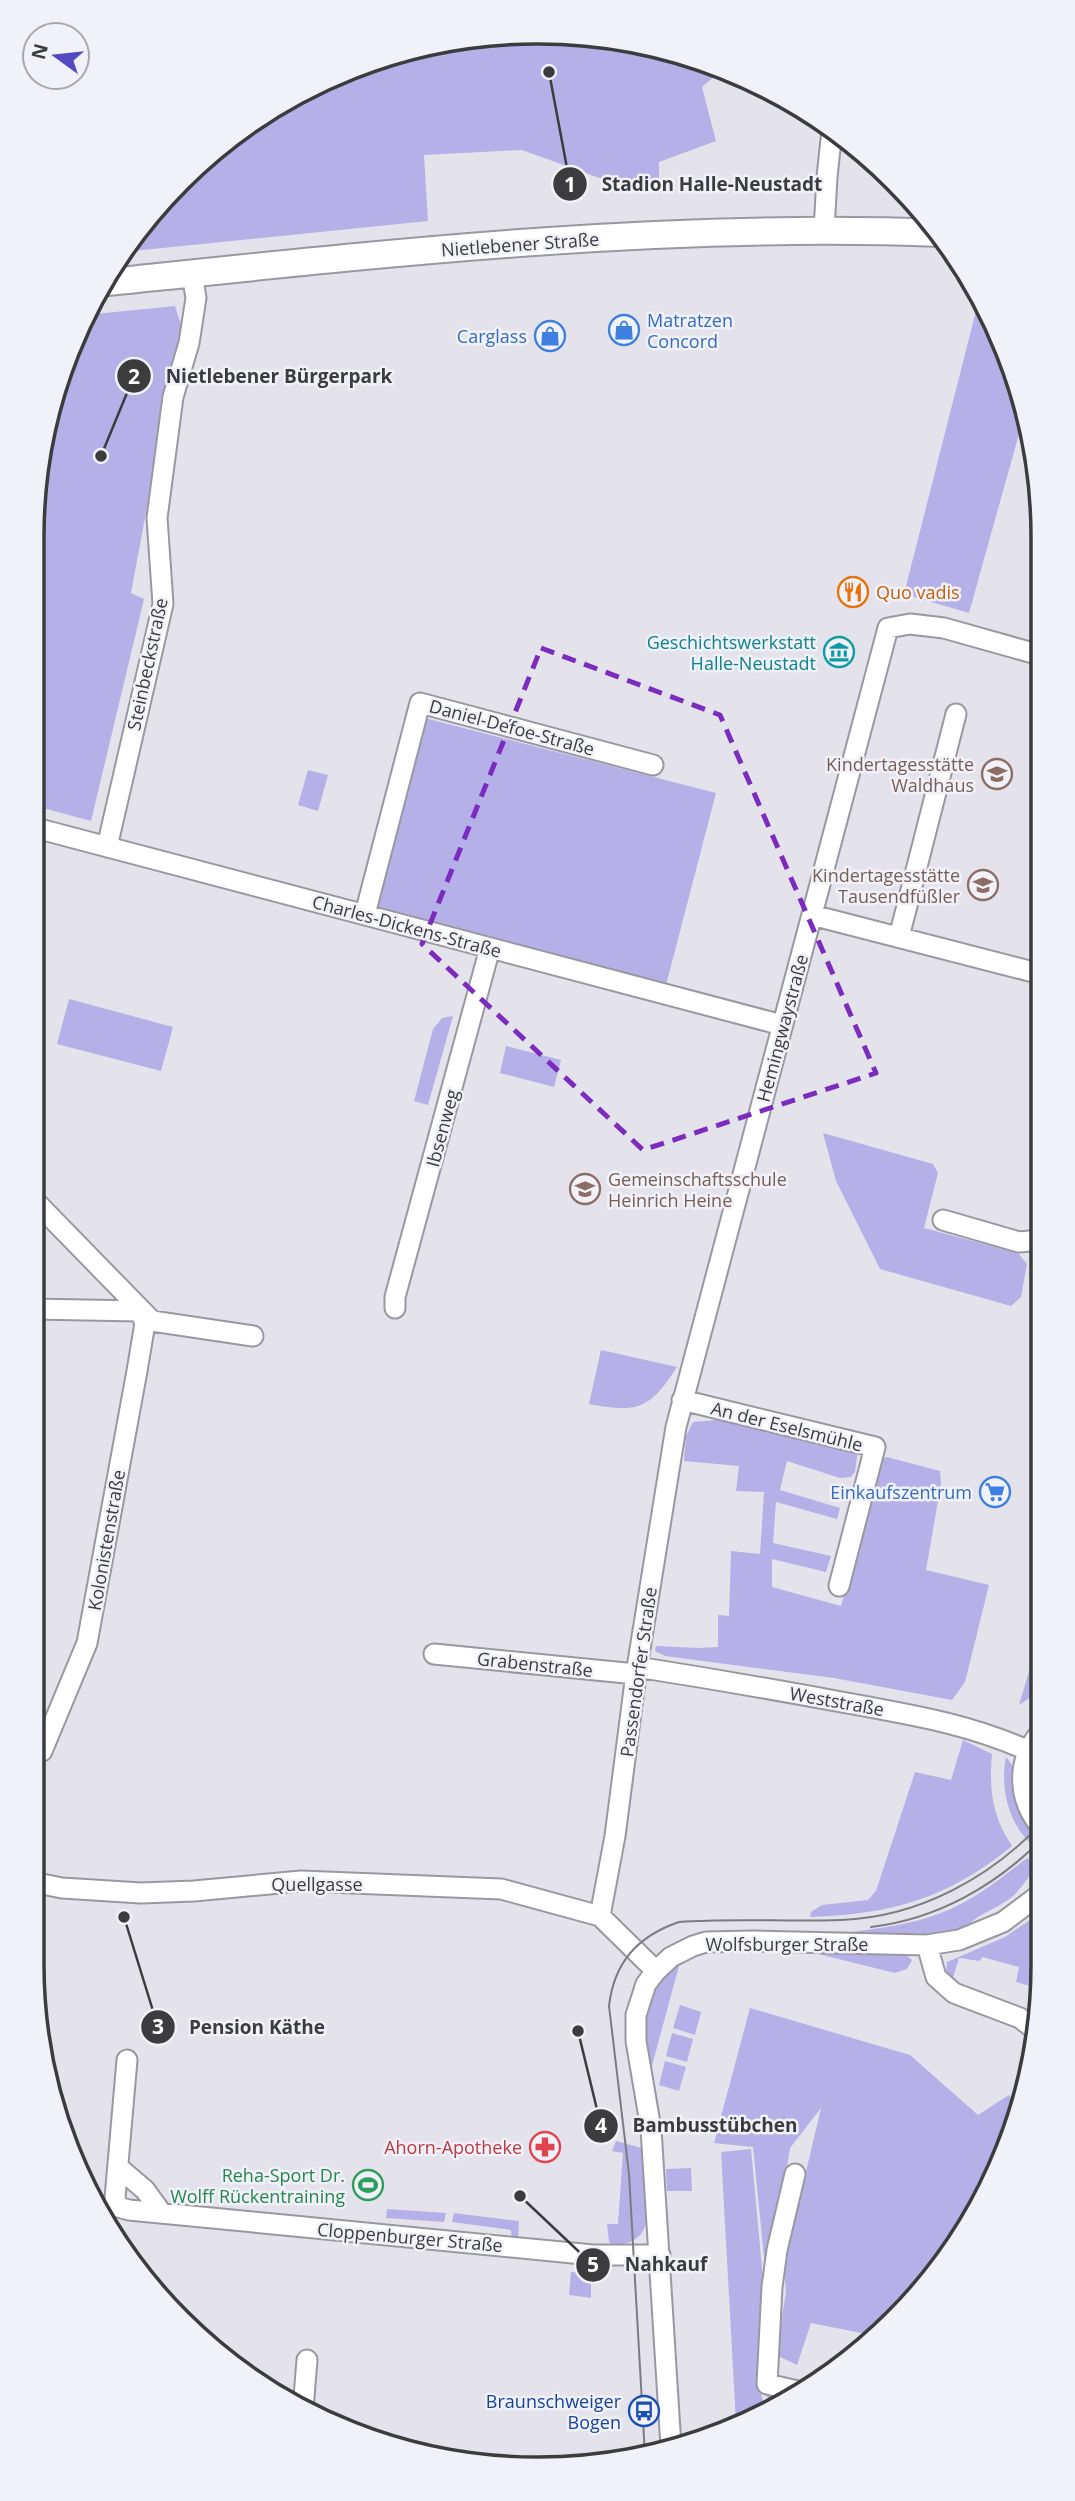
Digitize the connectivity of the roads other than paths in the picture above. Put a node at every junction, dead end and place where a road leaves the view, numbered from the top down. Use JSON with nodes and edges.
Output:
{"nodes":[{"id":1,"x":831,"y":141,"type":"edge"},
{"id":2,"x":824,"y":231,"type":"junction"},
{"id":3,"x":926,"y":233,"type":"edge"},
{"id":4,"x":192,"y":273,"type":"junction"},
{"id":5,"x":116,"y":281,"type":"edge"},
{"id":6,"x":1031,"y":652,"type":"edge"},
{"id":7,"x":956,"y":714,"type":"dead end"},
{"id":8,"x":653,"y":765,"type":"dead end"},
{"id":9,"x":44,"y":830,"type":"edge"},
{"id":10,"x":107,"y":847,"type":"junction"},
{"id":11,"x":365,"y":914,"type":"junction"},
{"id":12,"x":812,"y":915,"type":"junction"},
{"id":13,"x":899,"y":937,"type":"junction"},
{"id":14,"x":490,"y":948,"type":"junction"},
{"id":15,"x":1031,"y":971,"type":"edge"},
{"id":16,"x":782,"y":1024,"type":"junction"},
{"id":17,"x":44,"y":1211,"type":"edge"},
{"id":18,"x":943,"y":1220,"type":"dead end"},
{"id":19,"x":1031,"y":1241,"type":"edge"},
{"id":20,"x":395,"y":1308,"type":"dead end"},
{"id":21,"x":44,"y":1309,"type":"edge"},
{"id":22,"x":140,"y":1311,"type":"junction"},
{"id":23,"x":253,"y":1336,"type":"dead end"},
{"id":24,"x":682,"y":1401,"type":"junction"},
{"id":25,"x":676,"y":1427,"type":"joint"},
{"id":26,"x":839,"y":1586,"type":"dead end"},
{"id":27,"x":434,"y":1654,"type":"dead end"},
{"id":28,"x":637,"y":1671,"type":"junction"},
{"id":29,"x":1031,"y":1742,"type":"edge"},
{"id":30,"x":44,"y":1746,"type":"edge"},
{"id":31,"x":1031,"y":1757,"type":"edge"},
{"id":32,"x":1031,"y":1806,"type":"edge"},
{"id":33,"x":44,"y":1884,"type":"edge"},
{"id":34,"x":1031,"y":1901,"type":"edge"},
{"id":35,"x":600,"y":1916,"type":"junction"},
{"id":36,"x":927,"y":1945,"type":"junction"},
{"id":37,"x":656,"y":1970,"type":"junction"},
{"id":38,"x":1027,"y":2024,"type":"edge"},
{"id":39,"x":127,"y":2060,"type":"dead end"},
{"id":40,"x":118,"y":2167,"type":"junction"},
{"id":41,"x":795,"y":2174,"type":"dead end"},
{"id":42,"x":161,"y":2212,"type":"junction"},
{"id":43,"x":660,"y":2255,"type":"junction"},
{"id":44,"x":307,"y":2360,"type":"dead end"},
{"id":45,"x":788,"y":2389,"type":"edge"},
{"id":46,"x":304,"y":2398,"type":"edge"},
{"id":47,"x":671,"y":2438,"type":"edge"}],
"edges":[{"from":1,"to":2,"type":"street"},
{"from":2,"to":3,"type":"main road","name":"Nietlebener Straße"},
{"from":2,"to":4,"type":"main road","name":"Nietlebener Straße"},
{"from":4,"to":5,"type":"main road","name":"Nietlebener Straße"},
{"from":4,"to":10,"type":"street","name":"Steinbeckstraße"},
{"from":6,"to":12,"type":"street","name":"Hemingwaystraße"},
{"from":7,"to":13,"type":"street"},
{"from":8,"to":11,"type":"street","name":"Daniel-Defoe-Straße"},
{"from":9,"to":10,"type":"street","name":"Charles-Dickens-Straße"},
{"from":10,"to":11,"type":"street","name":"Charles-Dickens-Straße"},
{"from":11,"to":14,"type":"street","name":"Charles-Dickens-Straße"},
{"from":12,"to":13,"type":"street"},
{"from":12,"to":16,"type":"street","name":"Hemingwaystraße"},
{"from":13,"to":15,"type":"street"},
{"from":14,"to":16,"type":"street","name":"Charles-Dickens-Straße"},
{"from":14,"to":20,"type":"street","name":"Ibsenweg"},
{"from":16,"to":24,"type":"street","name":"Hemingwaystraße"},
{"from":17,"to":22,"type":"street"},
{"from":18,"to":19,"type":"street"},
{"from":21,"to":22,"type":"street"},
{"from":22,"to":23,"type":"street"},
{"from":22,"to":30,"type":"street","name":"Kolonistenstraße"},
{"from":24,"to":25,"type":"street","name":"Hemingwaystraße"},
{"from":24,"to":26,"type":"street","name":"An der Eselsmühle"},
{"from":25,"to":28,"type":"street","name":"Passendorfer Straße"},
{"from":27,"to":28,"type":"street","name":"Grabenstraße"},
{"from":28,"to":29,"type":"street","name":"Weststraße"},
{"from":28,"to":35,"type":"street","name":"Passendorfer Straße"},
{"from":31,"to":32,"type":"main road"},
{"from":33,"to":35,"type":"street","name":"Quellgasse"},
{"from":34,"to":36,"type":"street","name":"Wolfsburger Straße"},
{"from":35,"to":37,"type":"street"},
{"from":36,"to":37,"type":"street","name":"Wolfsburger Straße"},
{"from":36,"to":38,"type":"street"},
{"from":37,"to":43,"type":"street"},
{"from":39,"to":40,"type":"street","name":"Cloppenburger Straße"},
{"from":40,"to":42,"type":"street"},
{"from":40,"to":42,"type":"street","name":"Cloppenburger Straße"},
{"from":41,"to":45,"type":"street"},
{"from":42,"to":43,"type":"street","name":"Cloppenburger Straße"},
{"from":43,"to":47,"type":"street"},
{"from":44,"to":46,"type":"street"}]}
